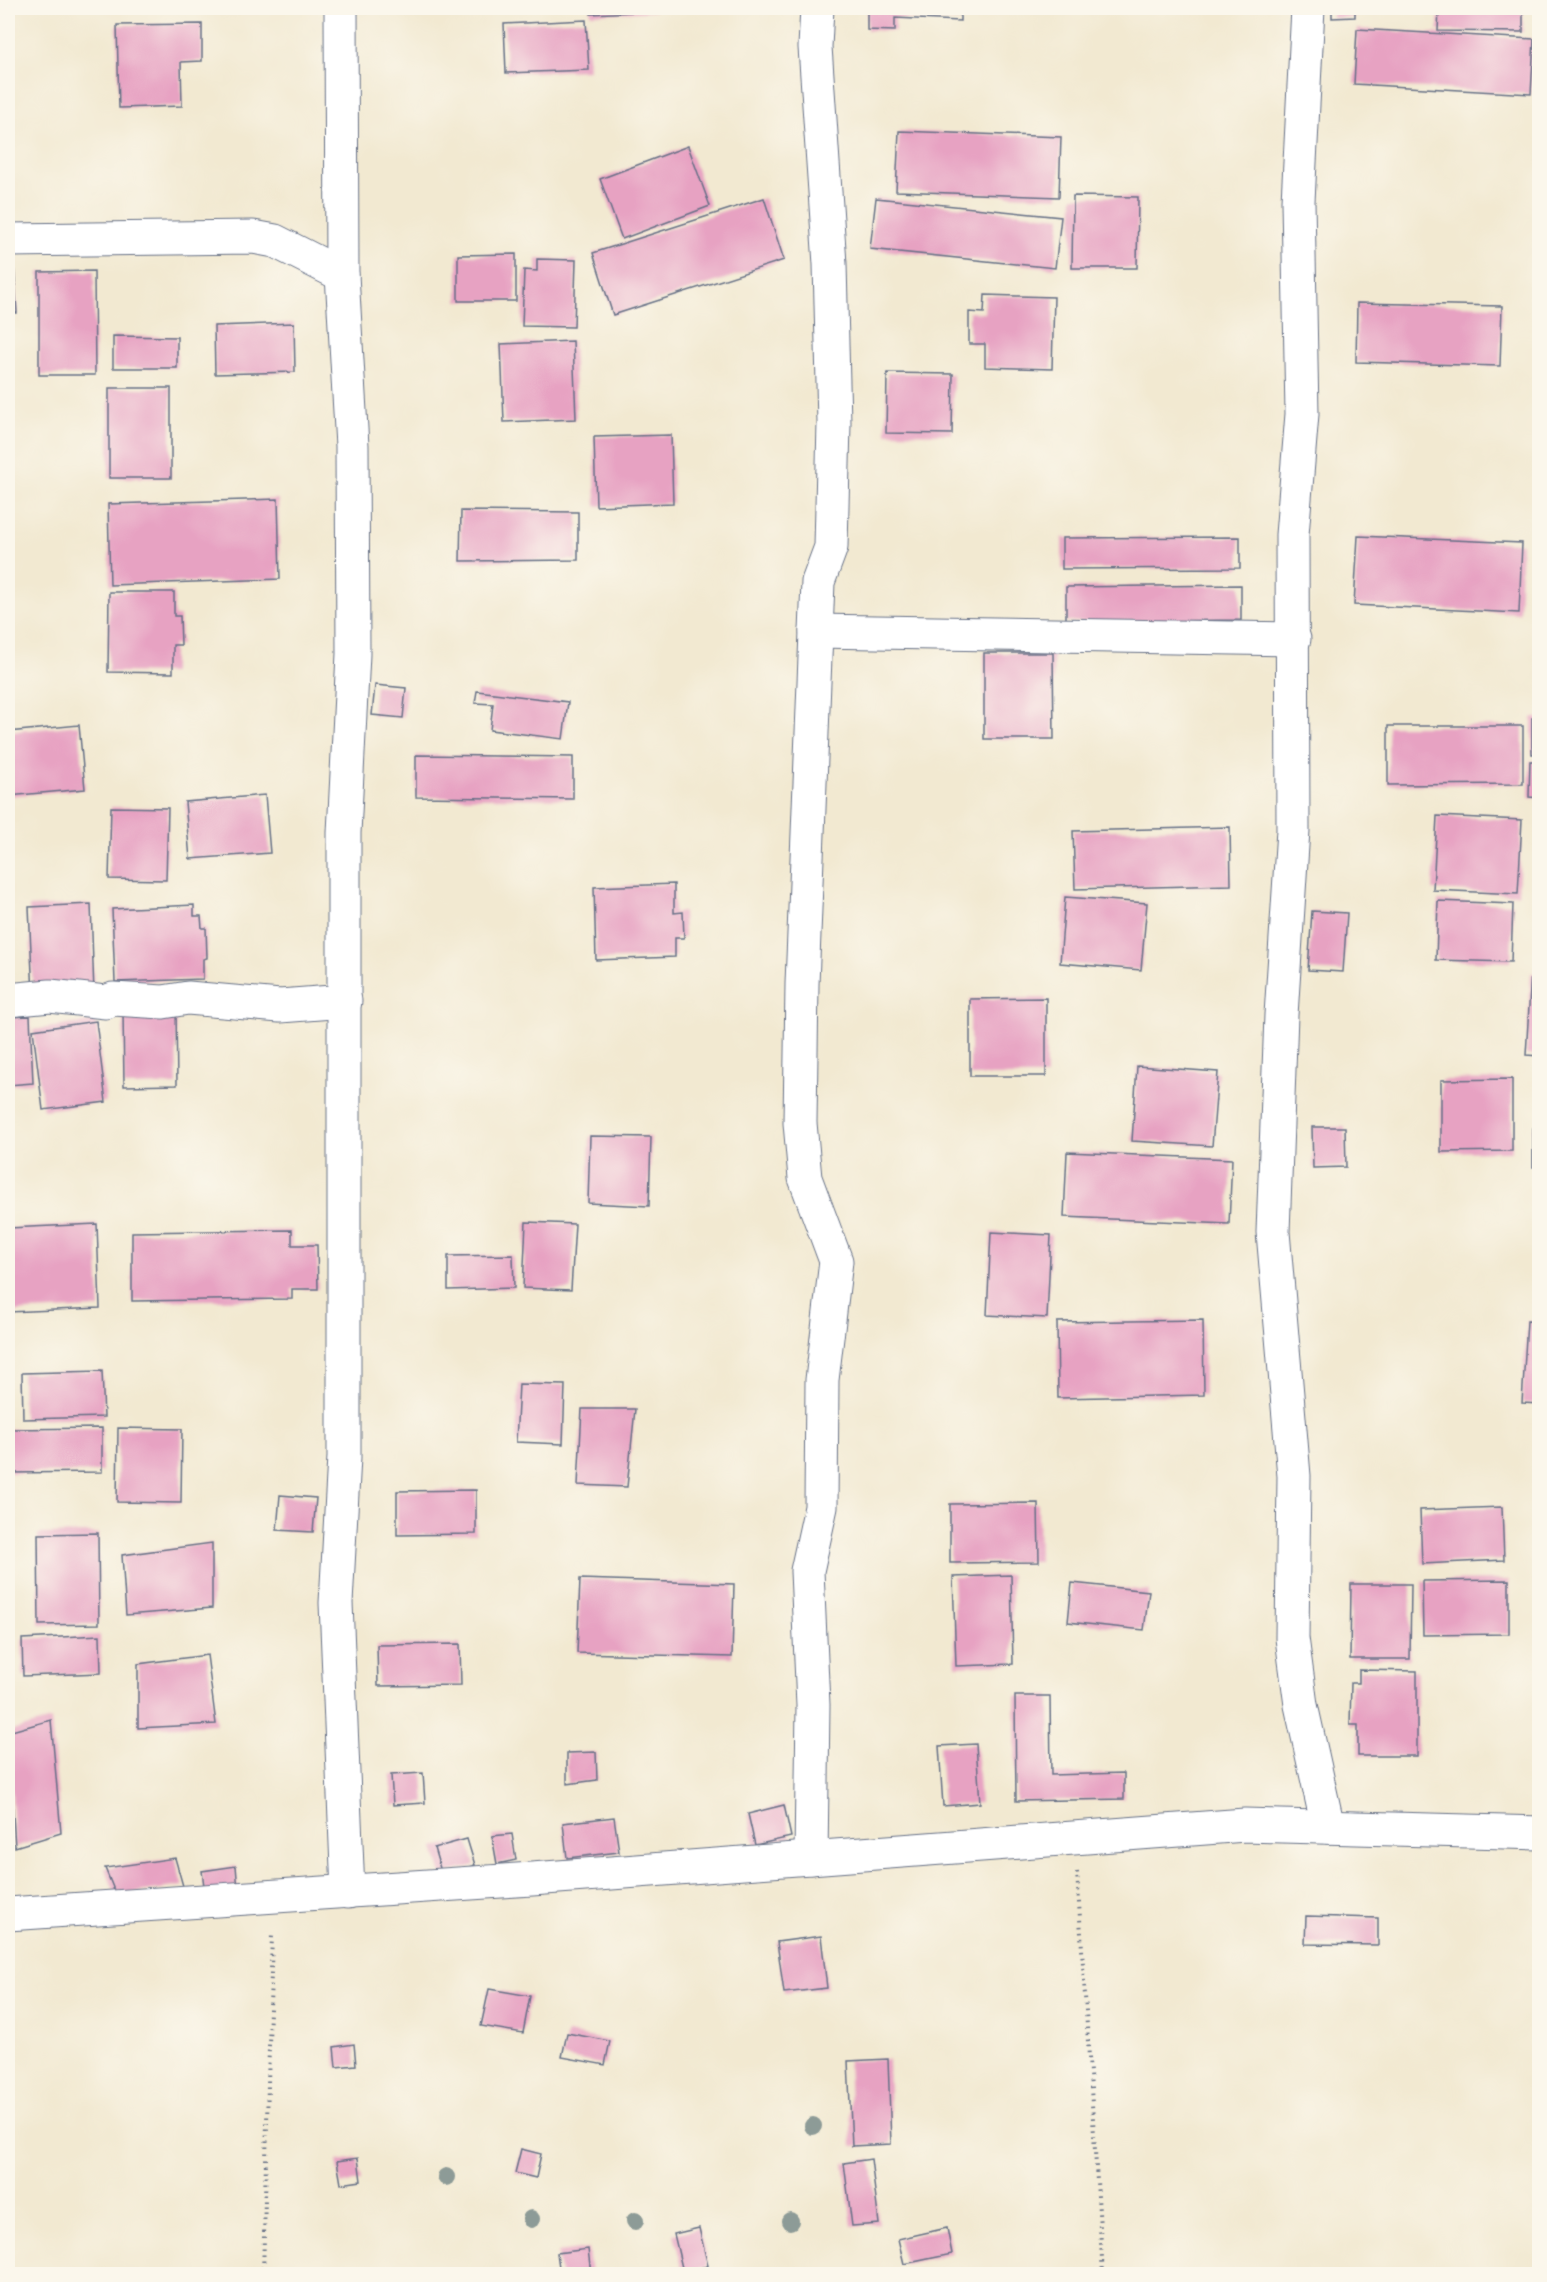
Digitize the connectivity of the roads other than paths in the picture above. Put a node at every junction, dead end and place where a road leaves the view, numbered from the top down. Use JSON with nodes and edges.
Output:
{"nodes":[{"id":1,"x":341,"y":8,"type":"edge"},
{"id":2,"x":817,"y":8,"type":"edge"},
{"id":3,"x":1308,"y":8,"type":"edge"},
{"id":4,"x":8,"y":240,"type":"edge"},
{"id":5,"x":342,"y":275,"type":"junction"},
{"id":6,"x":816,"y":631,"type":"junction"},
{"id":7,"x":1294,"y":639,"type":"junction"},
{"id":8,"x":8,"y":1000,"type":"edge"},
{"id":9,"x":345,"y":1001,"type":"junction"},
{"id":10,"x":1328,"y":1827,"type":"junction"},
{"id":11,"x":1539,"y":1833,"type":"edge"},
{"id":12,"x":811,"y":1858,"type":"junction"},
{"id":13,"x":348,"y":1892,"type":"junction"},
{"id":14,"x":8,"y":1914,"type":"edge"}],
"edges":[{"from":1,"to":5,"type":"street"},
{"from":2,"to":6,"type":"street"},
{"from":3,"to":7,"type":"street"},
{"from":4,"to":5,"type":"street"},
{"from":5,"to":9,"type":"street"},
{"from":6,"to":7,"type":"street"},
{"from":6,"to":12,"type":"street"},
{"from":7,"to":10,"type":"street"},
{"from":8,"to":9,"type":"street"},
{"from":9,"to":13,"type":"street"},
{"from":10,"to":11,"type":"street"},
{"from":10,"to":12,"type":"street"},
{"from":12,"to":13,"type":"street"},
{"from":13,"to":14,"type":"street"}]}
